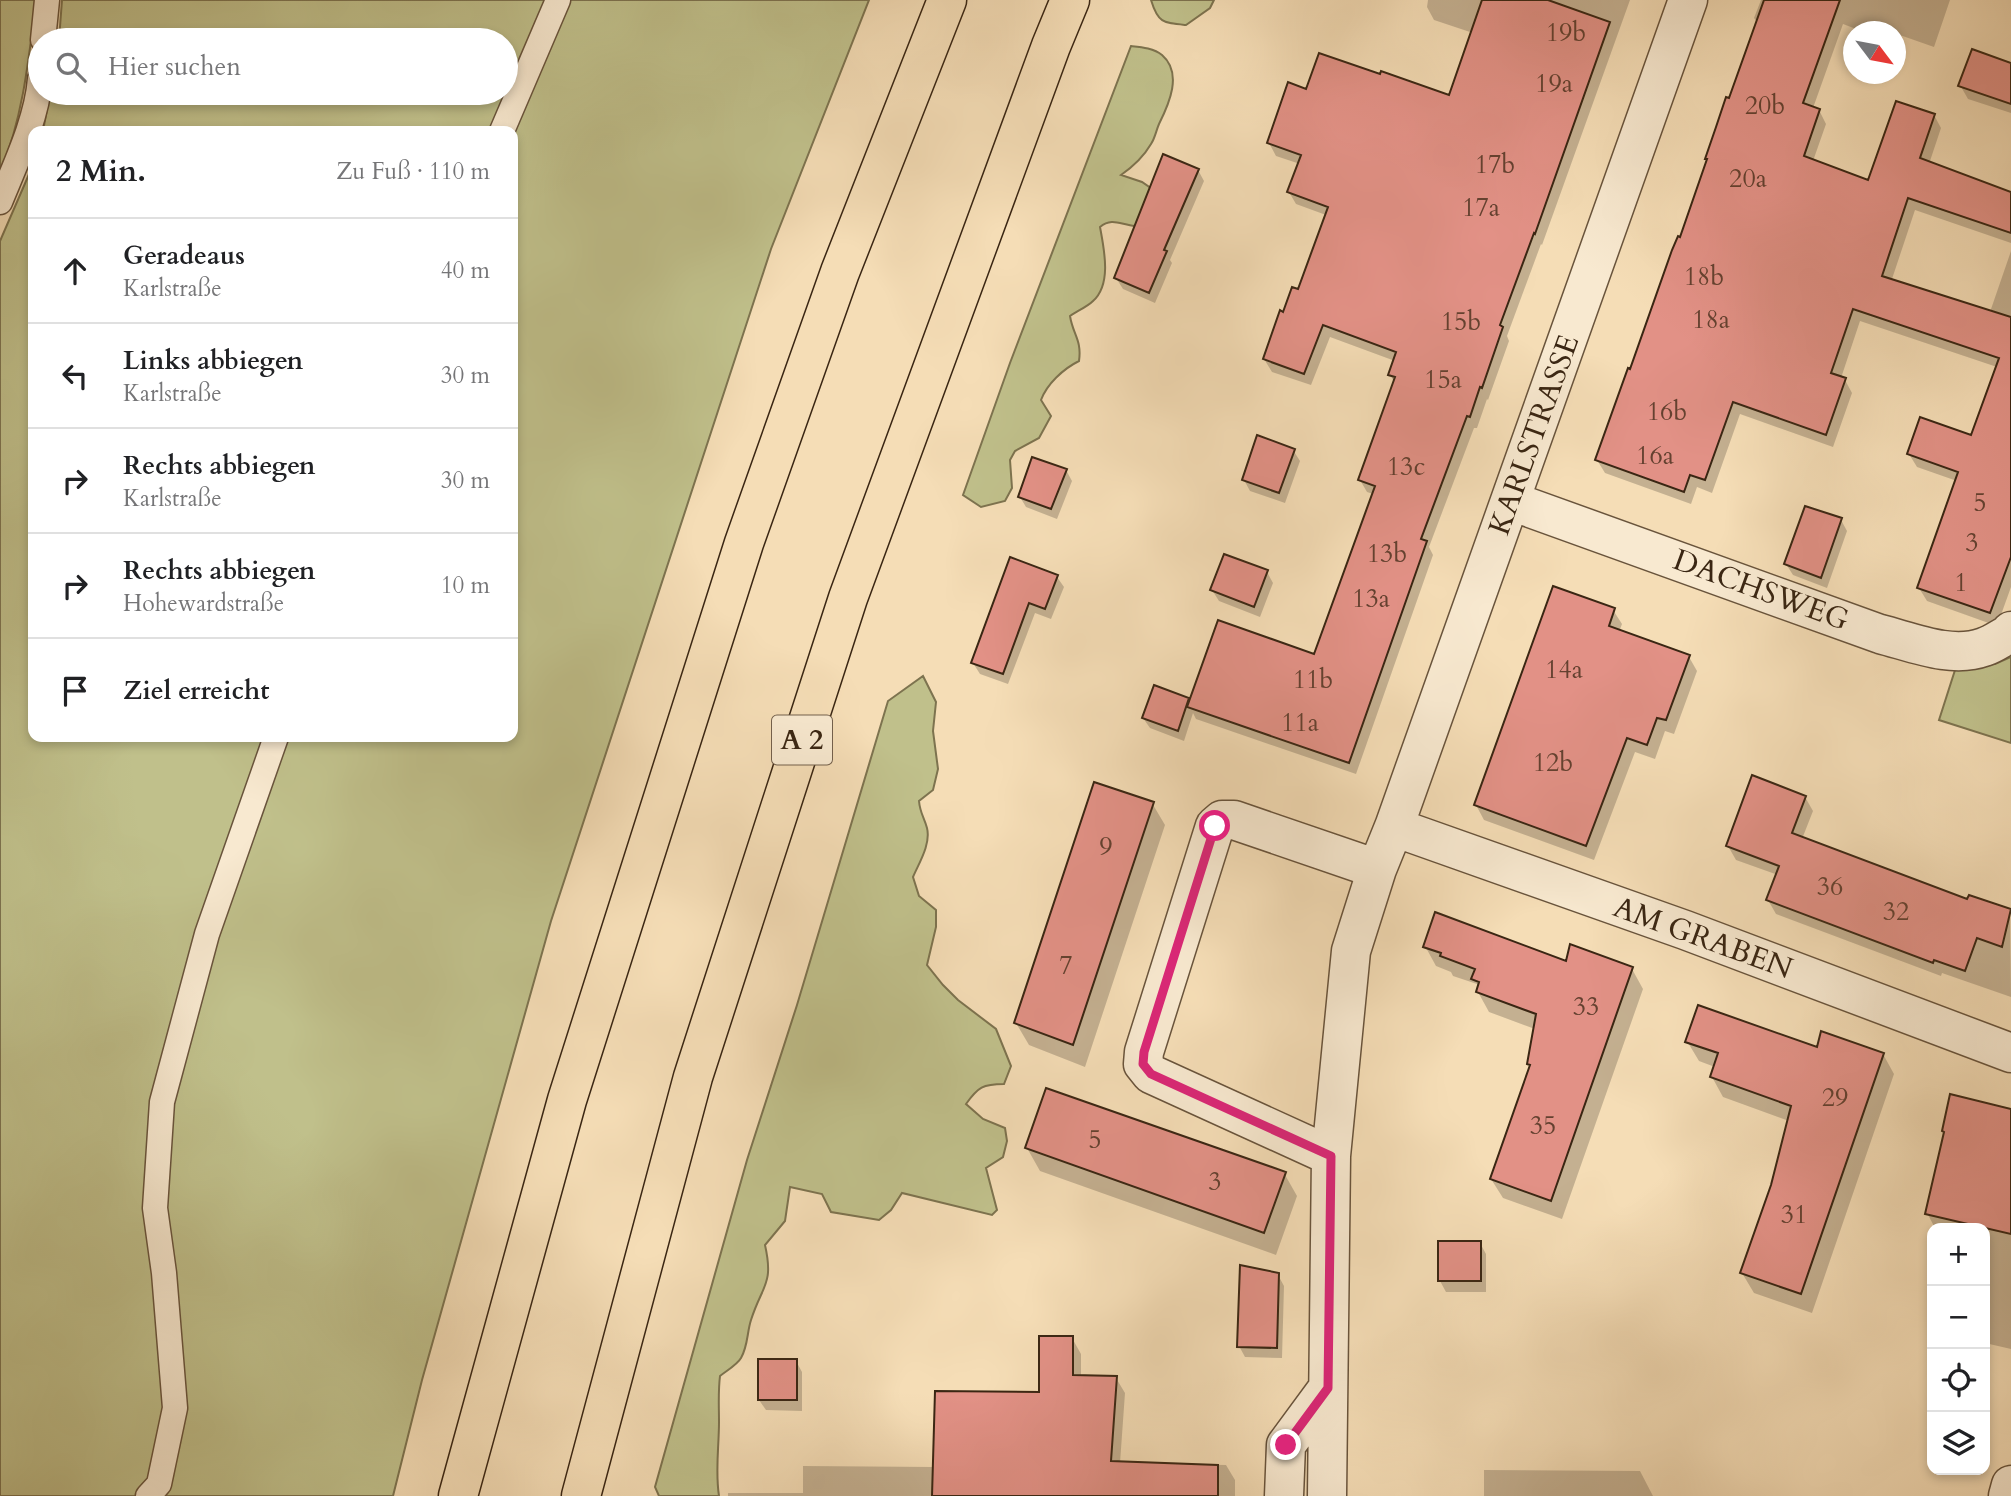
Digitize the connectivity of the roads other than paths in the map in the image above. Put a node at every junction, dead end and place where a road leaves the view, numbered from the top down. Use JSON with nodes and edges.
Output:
{"nodes":[{"id":1,"x":47,"y":0,"type":"edge"},
{"id":2,"x":558,"y":0,"type":"edge"},
{"id":3,"x":947,"y":0,"type":"edge"},
{"id":4,"x":1070,"y":0,"type":"edge"},
{"id":5,"x":1688,"y":0,"type":"edge"},
{"id":6,"x":44,"y":28,"type":"edge"},
{"id":7,"x":518,"y":94,"type":"edge"},
{"id":8,"x":35,"y":105,"type":"edge"},
{"id":9,"x":513,"y":105,"type":"edge"},
{"id":10,"x":29,"y":126,"type":"edge"},
{"id":11,"x":504,"y":126,"type":"edge"},
{"id":12,"x":28,"y":128,"type":"edge"},
{"id":13,"x":0,"y":202,"type":"edge"},
{"id":14,"x":1511,"y":501,"type":"junction"},
{"id":15,"x":2011,"y":631,"type":"edge"},
{"id":16,"x":273,"y":742,"type":"edge"},
{"id":17,"x":1394,"y":828,"type":"junction"},
{"id":18,"x":1377,"y":869,"type":"junction"},
{"id":19,"x":2011,"y":1053,"type":"edge"},
{"id":20,"x":1331,"y":1156,"type":"junction"},
{"id":21,"x":1328,"y":1388,"type":"junction"},
{"id":22,"x":2011,"y":1485,"type":"edge"},
{"id":23,"x":148,"y":1496,"type":"edge"},
{"id":24,"x":458,"y":1496,"type":"edge"},
{"id":25,"x":581,"y":1496,"type":"edge"},
{"id":26,"x":1284,"y":1496,"type":"edge"},
{"id":27,"x":1327,"y":1496,"type":"edge"},
{"id":28,"x":2008,"y":1496,"type":"edge"}],
"edges":[{"from":1,"to":6,"type":"lane"},
{"from":2,"to":7,"type":"lane"},
{"from":3,"to":24,"type":"highway"},
{"from":4,"to":25,"type":"highway","number":"A 2"},
{"from":5,"to":14,"type":"street","name":"KARLSTRASSE"},
{"from":8,"to":10,"type":"lane"},
{"from":9,"to":11,"type":"lane"},
{"from":12,"to":13,"type":"lane"},
{"from":14,"to":15,"type":"street","name":"DACHSWEG"},
{"from":14,"to":17,"type":"street","name":"KARLSTRASSE"},
{"from":16,"to":23,"type":"lane"},
{"from":17,"to":18,"type":"street","name":"KARLSTRASSE"},
{"from":17,"to":19,"type":"street","name":"AM GRABEN"},
{"from":18,"to":20,"type":"street","name":"KARLSTRASSE"},
{"from":18,"to":20,"type":"street"},
{"from":20,"to":21,"type":"street","name":"KARLSTRASSE"},
{"from":21,"to":26,"type":"street"},
{"from":21,"to":27,"type":"street","name":"KARLSTRASSE"},
{"from":22,"to":28,"type":"street"}]}
